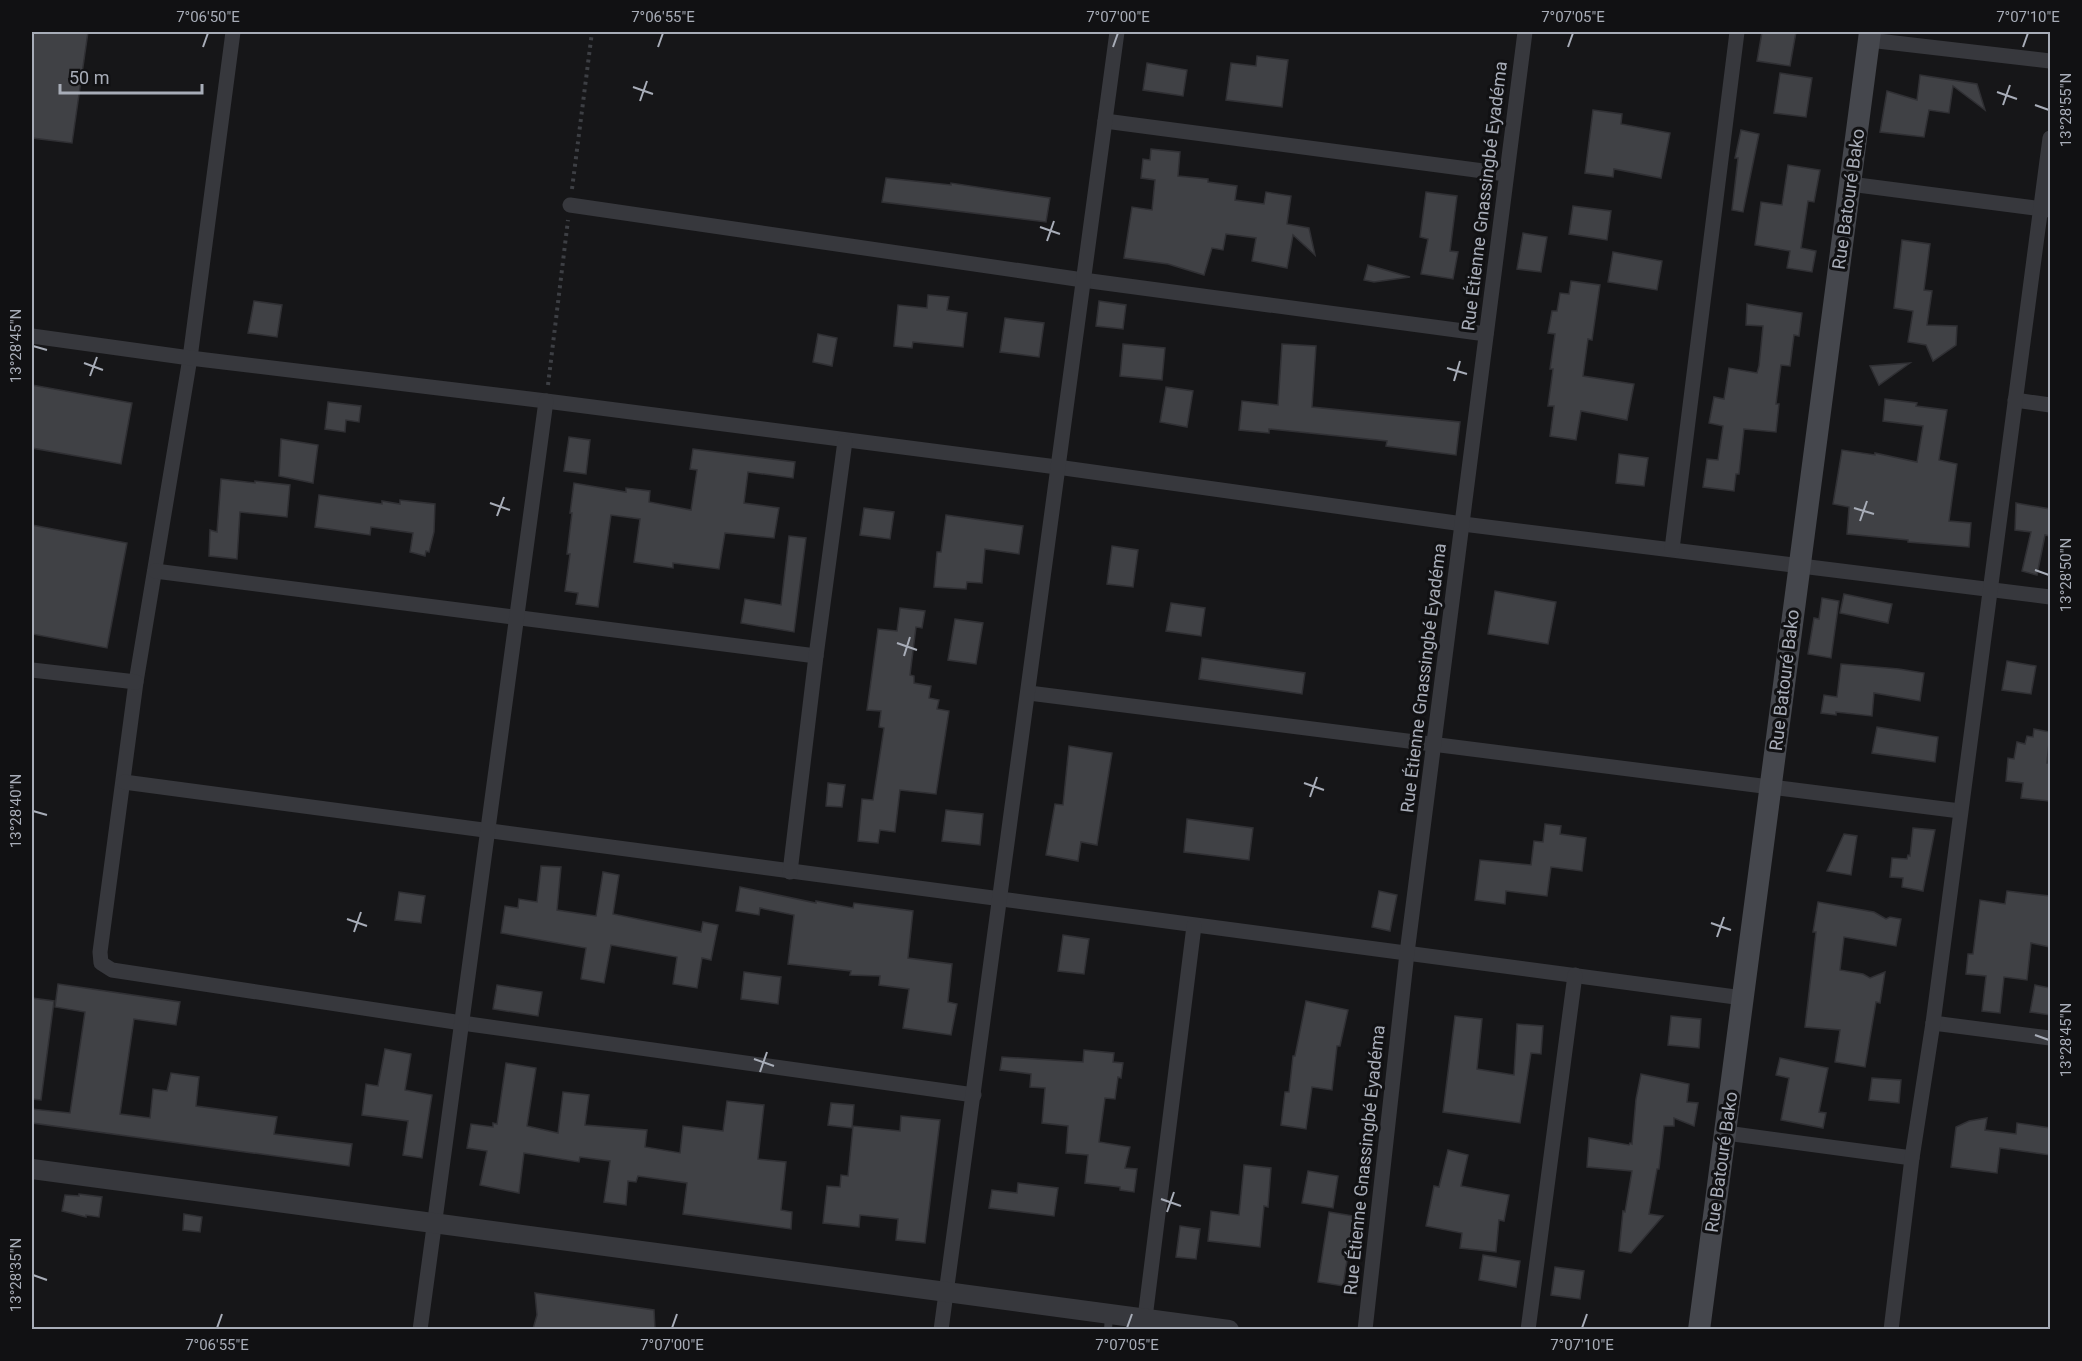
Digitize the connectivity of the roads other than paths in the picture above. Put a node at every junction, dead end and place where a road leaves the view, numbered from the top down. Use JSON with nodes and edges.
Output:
{"nodes":[{"id":1,"x":233,"y":32,"type":"edge"},
{"id":2,"x":1117,"y":32,"type":"edge"},
{"id":3,"x":1525,"y":32,"type":"edge"},
{"id":4,"x":1737,"y":32,"type":"edge"},
{"id":5,"x":1869,"y":36,"type":"edge"},
{"id":6,"x":2050,"y":61,"type":"edge"},
{"id":7,"x":1105,"y":121,"type":"junction"},
{"id":8,"x":2050,"y":138,"type":"edge"},
{"id":9,"x":1506,"y":174,"type":"junction"},
{"id":10,"x":1850,"y":184,"type":"junction"},
{"id":11,"x":570,"y":205,"type":"dead end"},
{"id":12,"x":2045,"y":209,"type":"edge"},
{"id":13,"x":1083,"y":280,"type":"junction"},
{"id":14,"x":1486,"y":334,"type":"junction"},
{"id":15,"x":32,"y":336,"type":"edge"},
{"id":16,"x":190,"y":358,"type":"junction"},
{"id":17,"x":2015,"y":400,"type":"junction"},
{"id":18,"x":546,"y":401,"type":"junction"},
{"id":19,"x":2050,"y":405,"type":"edge"},
{"id":20,"x":845,"y":441,"type":"junction"},
{"id":21,"x":1057,"y":467,"type":"junction"},
{"id":22,"x":1463,"y":524,"type":"junction"},
{"id":23,"x":1672,"y":549,"type":"junction"},
{"id":24,"x":1799,"y":565,"type":"junction"},
{"id":25,"x":155,"y":571,"type":"junction"},
{"id":26,"x":1989,"y":590,"type":"junction"},
{"id":27,"x":2050,"y":597,"type":"edge"},
{"id":28,"x":516,"y":618,"type":"junction"},
{"id":29,"x":816,"y":656,"type":"junction"},
{"id":30,"x":32,"y":670,"type":"edge"},
{"id":31,"x":136,"y":682,"type":"junction"},
{"id":32,"x":1029,"y":693,"type":"junction"},
{"id":33,"x":1434,"y":743,"type":"junction"},
{"id":34,"x":124,"y":782,"type":"junction"},
{"id":35,"x":1770,"y":788,"type":"junction"},
{"id":36,"x":1960,"y":811,"type":"junction"},
{"id":37,"x":487,"y":830,"type":"junction"},
{"id":38,"x":790,"y":872,"type":"junction"},
{"id":39,"x":1000,"y":900,"type":"junction"},
{"id":40,"x":1194,"y":926,"type":"junction"},
{"id":41,"x":1407,"y":953,"type":"junction"},
{"id":42,"x":1575,"y":975,"type":"junction"},
{"id":43,"x":1743,"y":998,"type":"junction"},
{"id":44,"x":462,"y":1023,"type":"junction"},
{"id":45,"x":1933,"y":1023,"type":"junction"},
{"id":46,"x":2050,"y":1038,"type":"edge"},
{"id":47,"x":974,"y":1095,"type":"junction"},
{"id":48,"x":1726,"y":1133,"type":"junction"},
{"id":49,"x":1912,"y":1158,"type":"junction"},
{"id":50,"x":32,"y":1169,"type":"edge"},
{"id":51,"x":436,"y":1223,"type":"junction"},
{"id":52,"x":946,"y":1292,"type":"junction"},
{"id":53,"x":1145,"y":1318,"type":"junction"},
{"id":54,"x":1109,"y":1321,"type":"edge"},
{"id":55,"x":420,"y":1329,"type":"edge"},
{"id":56,"x":941,"y":1329,"type":"edge"},
{"id":57,"x":1229,"y":1329,"type":"edge"},
{"id":58,"x":1365,"y":1329,"type":"edge"},
{"id":59,"x":1528,"y":1329,"type":"edge"},
{"id":60,"x":1699,"y":1329,"type":"edge"},
{"id":61,"x":1890,"y":1329,"type":"edge"}],
"edges":[{"from":1,"to":16,"type":"street"},
{"from":2,"to":7,"type":"street"},
{"from":3,"to":9,"type":"street","name":"Rue Étienne Gnassingbé Eyadéma"},
{"from":4,"to":23,"type":"street"},
{"from":5,"to":6,"type":"street"},
{"from":5,"to":10,"type":"main road","name":"Rue Batouré Bako"},
{"from":7,"to":9,"type":"street"},
{"from":7,"to":13,"type":"street"},
{"from":8,"to":12,"type":"street"},
{"from":9,"to":14,"type":"street","name":"Rue Étienne Gnassingbé Eyadéma"},
{"from":10,"to":12,"type":"street"},
{"from":10,"to":24,"type":"main road","name":"Rue Batouré Bako"},
{"from":11,"to":13,"type":"street"},
{"from":12,"to":17,"type":"street"},
{"from":13,"to":14,"type":"street"},
{"from":13,"to":21,"type":"street"},
{"from":14,"to":22,"type":"street","name":"Rue Étienne Gnassingbé Eyadéma"},
{"from":15,"to":16,"type":"street"},
{"from":16,"to":18,"type":"street"},
{"from":16,"to":25,"type":"street"},
{"from":17,"to":19,"type":"street"},
{"from":17,"to":26,"type":"street"},
{"from":18,"to":20,"type":"street"},
{"from":18,"to":28,"type":"street"},
{"from":20,"to":21,"type":"street"},
{"from":20,"to":29,"type":"street"},
{"from":21,"to":22,"type":"street"},
{"from":21,"to":32,"type":"street"},
{"from":22,"to":23,"type":"street"},
{"from":22,"to":33,"type":"street","name":"Rue Étienne Gnassingbé Eyadéma"},
{"from":23,"to":24,"type":"street"},
{"from":24,"to":26,"type":"street"},
{"from":24,"to":35,"type":"main road","name":"Rue Batouré Bako"},
{"from":25,"to":28,"type":"street"},
{"from":25,"to":31,"type":"street"},
{"from":26,"to":27,"type":"street"},
{"from":26,"to":36,"type":"street"},
{"from":28,"to":29,"type":"street"},
{"from":28,"to":37,"type":"street"},
{"from":29,"to":38,"type":"street"},
{"from":30,"to":31,"type":"street"},
{"from":31,"to":34,"type":"street"},
{"from":32,"to":33,"type":"street"},
{"from":32,"to":39,"type":"street"},
{"from":33,"to":35,"type":"street"},
{"from":33,"to":41,"type":"street","name":"Rue Étienne Gnassingbé Eyadéma"},
{"from":34,"to":37,"type":"street"},
{"from":34,"to":44,"type":"street"},
{"from":35,"to":36,"type":"street"},
{"from":35,"to":43,"type":"main road","name":"Rue Batouré Bako"},
{"from":36,"to":45,"type":"street"},
{"from":37,"to":38,"type":"street"},
{"from":37,"to":44,"type":"street"},
{"from":38,"to":39,"type":"street"},
{"from":39,"to":40,"type":"street"},
{"from":39,"to":47,"type":"street"},
{"from":40,"to":41,"type":"street"},
{"from":40,"to":53,"type":"street"},
{"from":41,"to":42,"type":"street"},
{"from":41,"to":58,"type":"street","name":"Rue Étienne Gnassingbé Eyadéma"},
{"from":42,"to":43,"type":"street"},
{"from":42,"to":59,"type":"street"},
{"from":43,"to":48,"type":"main road","name":"Rue Batouré Bako"},
{"from":44,"to":47,"type":"street"},
{"from":44,"to":51,"type":"street"},
{"from":45,"to":46,"type":"street"},
{"from":45,"to":49,"type":"street"},
{"from":47,"to":52,"type":"street"},
{"from":48,"to":49,"type":"street"},
{"from":48,"to":60,"type":"main road","name":"Rue Batouré Bako"},
{"from":49,"to":61,"type":"street"},
{"from":50,"to":51,"type":"street"},
{"from":51,"to":52,"type":"street"},
{"from":51,"to":55,"type":"street"},
{"from":52,"to":54,"type":"street"},
{"from":52,"to":56,"type":"street"},
{"from":53,"to":54,"type":"street"},
{"from":53,"to":57,"type":"street"}]}
